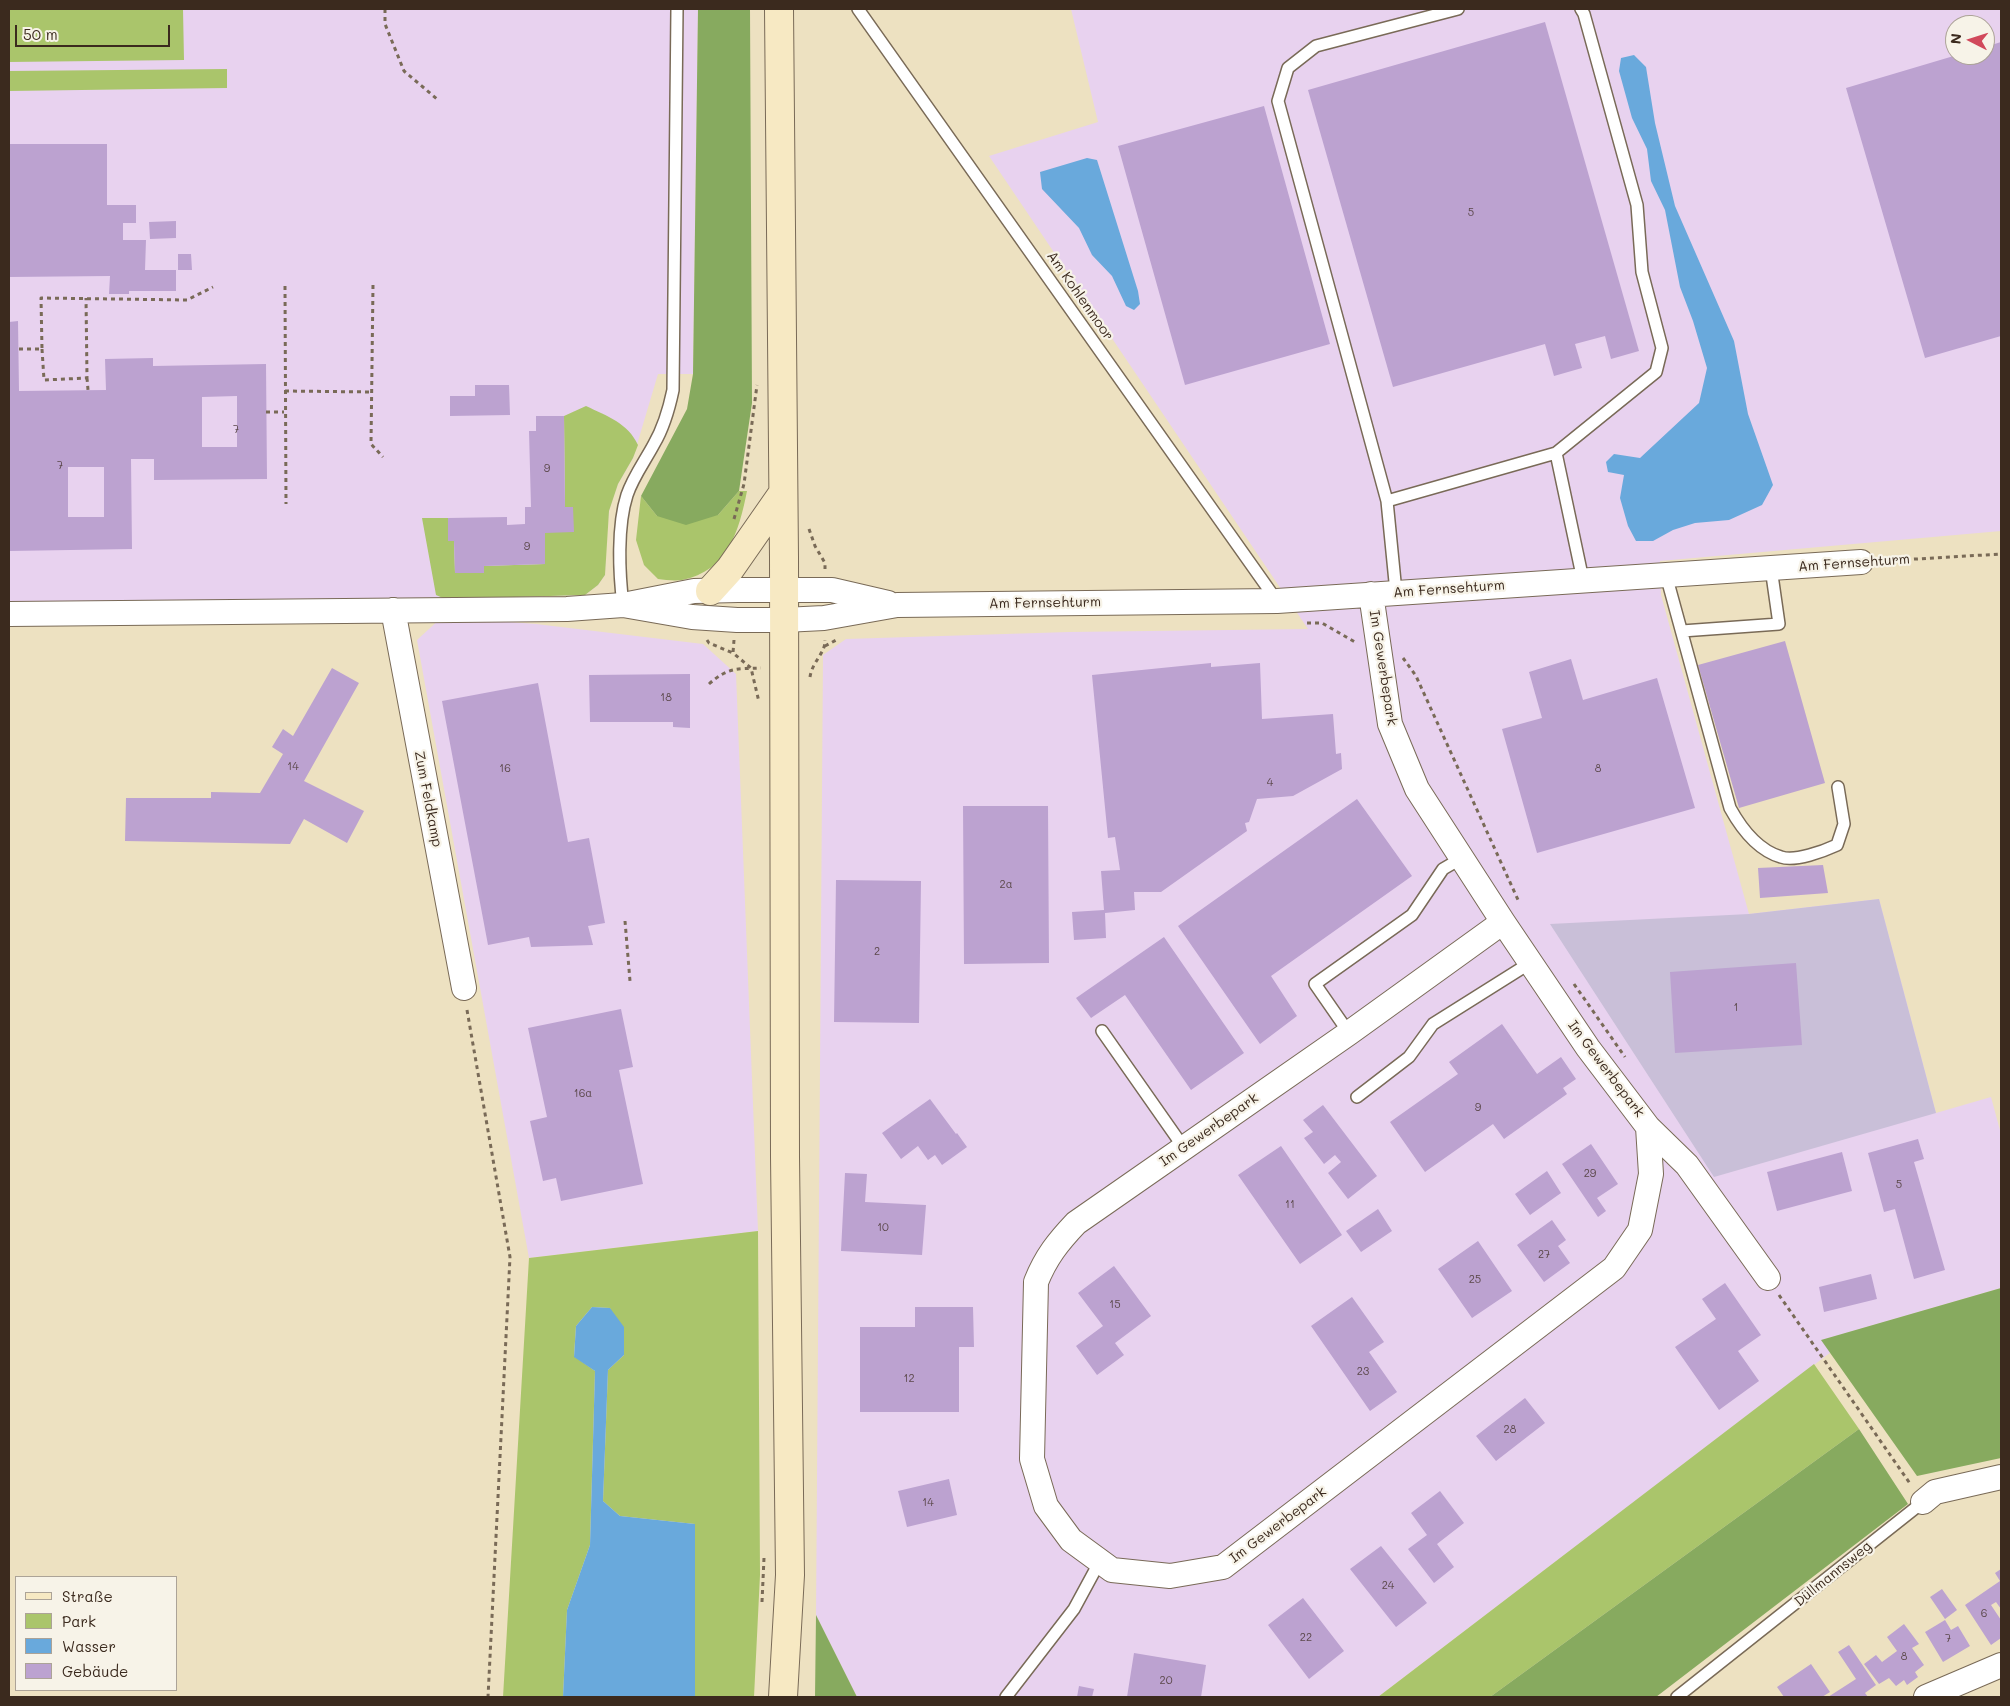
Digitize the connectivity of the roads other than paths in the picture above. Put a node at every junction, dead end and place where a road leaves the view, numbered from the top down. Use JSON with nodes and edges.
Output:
{"nodes":[{"id":1,"x":676,"y":9,"type":"edge"},
{"id":2,"x":780,"y":9,"type":"edge"},
{"id":3,"x":858,"y":9,"type":"edge"},
{"id":4,"x":1458,"y":9,"type":"edge"},
{"id":5,"x":1581,"y":9,"type":"edge"},
{"id":6,"x":1556,"y":453,"type":"junction"},
{"id":7,"x":783,"y":493,"type":"junction"},
{"id":8,"x":1387,"y":500,"type":"junction"},
{"id":9,"x":1861,"y":562,"type":"road end"},
{"id":10,"x":1771,"y":568,"type":"junction"},
{"id":11,"x":1666,"y":575,"type":"junction"},
{"id":12,"x":1583,"y":580,"type":"junction"},
{"id":13,"x":784,"y":590,"type":"junction"},
{"id":14,"x":710,"y":591,"type":"junction"},
{"id":15,"x":1396,"y":592,"type":"junction"},
{"id":16,"x":1371,"y":594,"type":"junction"},
{"id":17,"x":1277,"y":601,"type":"junction"},
{"id":18,"x":622,"y":605,"type":"junction"},
{"id":19,"x":897,"y":605,"type":"junction"},
{"id":20,"x":393,"y":610,"type":"junction"},
{"id":21,"x":9,"y":614,"type":"edge"},
{"id":22,"x":784,"y":620,"type":"junction"},
{"id":23,"x":1682,"y":632,"type":"junction"},
{"id":24,"x":1838,"y":788,"type":"dead end"},
{"id":25,"x":1462,"y":858,"type":"junction"},
{"id":26,"x":1503,"y":922,"type":"junction"},
{"id":27,"x":1530,"y":963,"type":"junction"},
{"id":28,"x":464,"y":988,"type":"road end"},
{"id":29,"x":1102,"y":1031,"type":"dead end"},
{"id":30,"x":1348,"y":1034,"type":"junction"},
{"id":31,"x":1357,"y":1097,"type":"dead end"},
{"id":32,"x":1648,"y":1127,"type":"junction"},
{"id":33,"x":1184,"y":1148,"type":"junction"},
{"id":34,"x":1768,"y":1278,"type":"road end"},
{"id":35,"x":2001,"y":1477,"type":"edge"},
{"id":36,"x":1923,"y":1502,"type":"joint"},
{"id":37,"x":1100,"y":1561,"type":"junction"},
{"id":38,"x":2001,"y":1665,"type":"edge"},
{"id":39,"x":783,"y":1697,"type":"edge"},
{"id":40,"x":1006,"y":1697,"type":"edge"},
{"id":41,"x":1677,"y":1697,"type":"edge"},
{"id":42,"x":1927,"y":1697,"type":"edge"}],
"edges":[{"from":1,"to":18,"type":"lane"},
{"from":2,"to":7,"type":"main road"},
{"from":3,"to":17,"type":"lane","name":"Am Kohlenmoor"},
{"from":4,"to":8,"type":"lane"},
{"from":5,"to":6,"type":"lane"},
{"from":6,"to":8,"type":"lane"},
{"from":6,"to":12,"type":"lane"},
{"from":7,"to":13,"type":"main road"},
{"from":7,"to":14,"type":"main road"},
{"from":8,"to":15,"type":"lane"},
{"from":9,"to":10,"type":"street","name":"Am Fernsehturm"},
{"from":10,"to":11,"type":"street","name":"Am Fernsehturm"},
{"from":10,"to":23,"type":"lane"},
{"from":11,"to":12,"type":"street","name":"Am Fernsehturm"},
{"from":11,"to":23,"type":"lane"},
{"from":12,"to":15,"type":"street","name":"Am Fernsehturm"},
{"from":13,"to":14,"type":"street"},
{"from":13,"to":19,"type":"street","name":"Am Fernsehturm"},
{"from":13,"to":22,"type":"main road"},
{"from":14,"to":18,"type":"street"},
{"from":15,"to":16,"type":"street","name":"Am Fernsehturm"},
{"from":16,"to":17,"type":"street","name":"Am Fernsehturm"},
{"from":16,"to":25,"type":"street","name":"Im Gewerbepark"},
{"from":17,"to":19,"type":"street","name":"Am Fernsehturm"},
{"from":18,"to":20,"type":"street"},
{"from":18,"to":22,"type":"street"},
{"from":19,"to":22,"type":"street","name":"Am Fernsehturm"},
{"from":20,"to":21,"type":"street"},
{"from":20,"to":28,"type":"street","name":"Zum Feldkamp"},
{"from":22,"to":39,"type":"main road"},
{"from":23,"to":24,"type":"lane"},
{"from":25,"to":26,"type":"street","name":"Im Gewerbepark"},
{"from":25,"to":30,"type":"lane"},
{"from":26,"to":27,"type":"street","name":"Im Gewerbepark"},
{"from":26,"to":30,"type":"street","name":"Im Gewerbepark"},
{"from":27,"to":31,"type":"lane"},
{"from":27,"to":32,"type":"street","name":"Im Gewerbepark"},
{"from":29,"to":33,"type":"lane"},
{"from":30,"to":33,"type":"street","name":"Im Gewerbepark"},
{"from":32,"to":34,"type":"street"},
{"from":32,"to":37,"type":"street","name":"Im Gewerbepark"},
{"from":33,"to":37,"type":"street","name":"Im Gewerbepark"},
{"from":35,"to":36,"type":"street","name":"Düllmannsweg"},
{"from":36,"to":41,"type":"lane","name":"Düllmannsweg"},
{"from":37,"to":40,"type":"lane"},
{"from":38,"to":42,"type":"street"}]}
